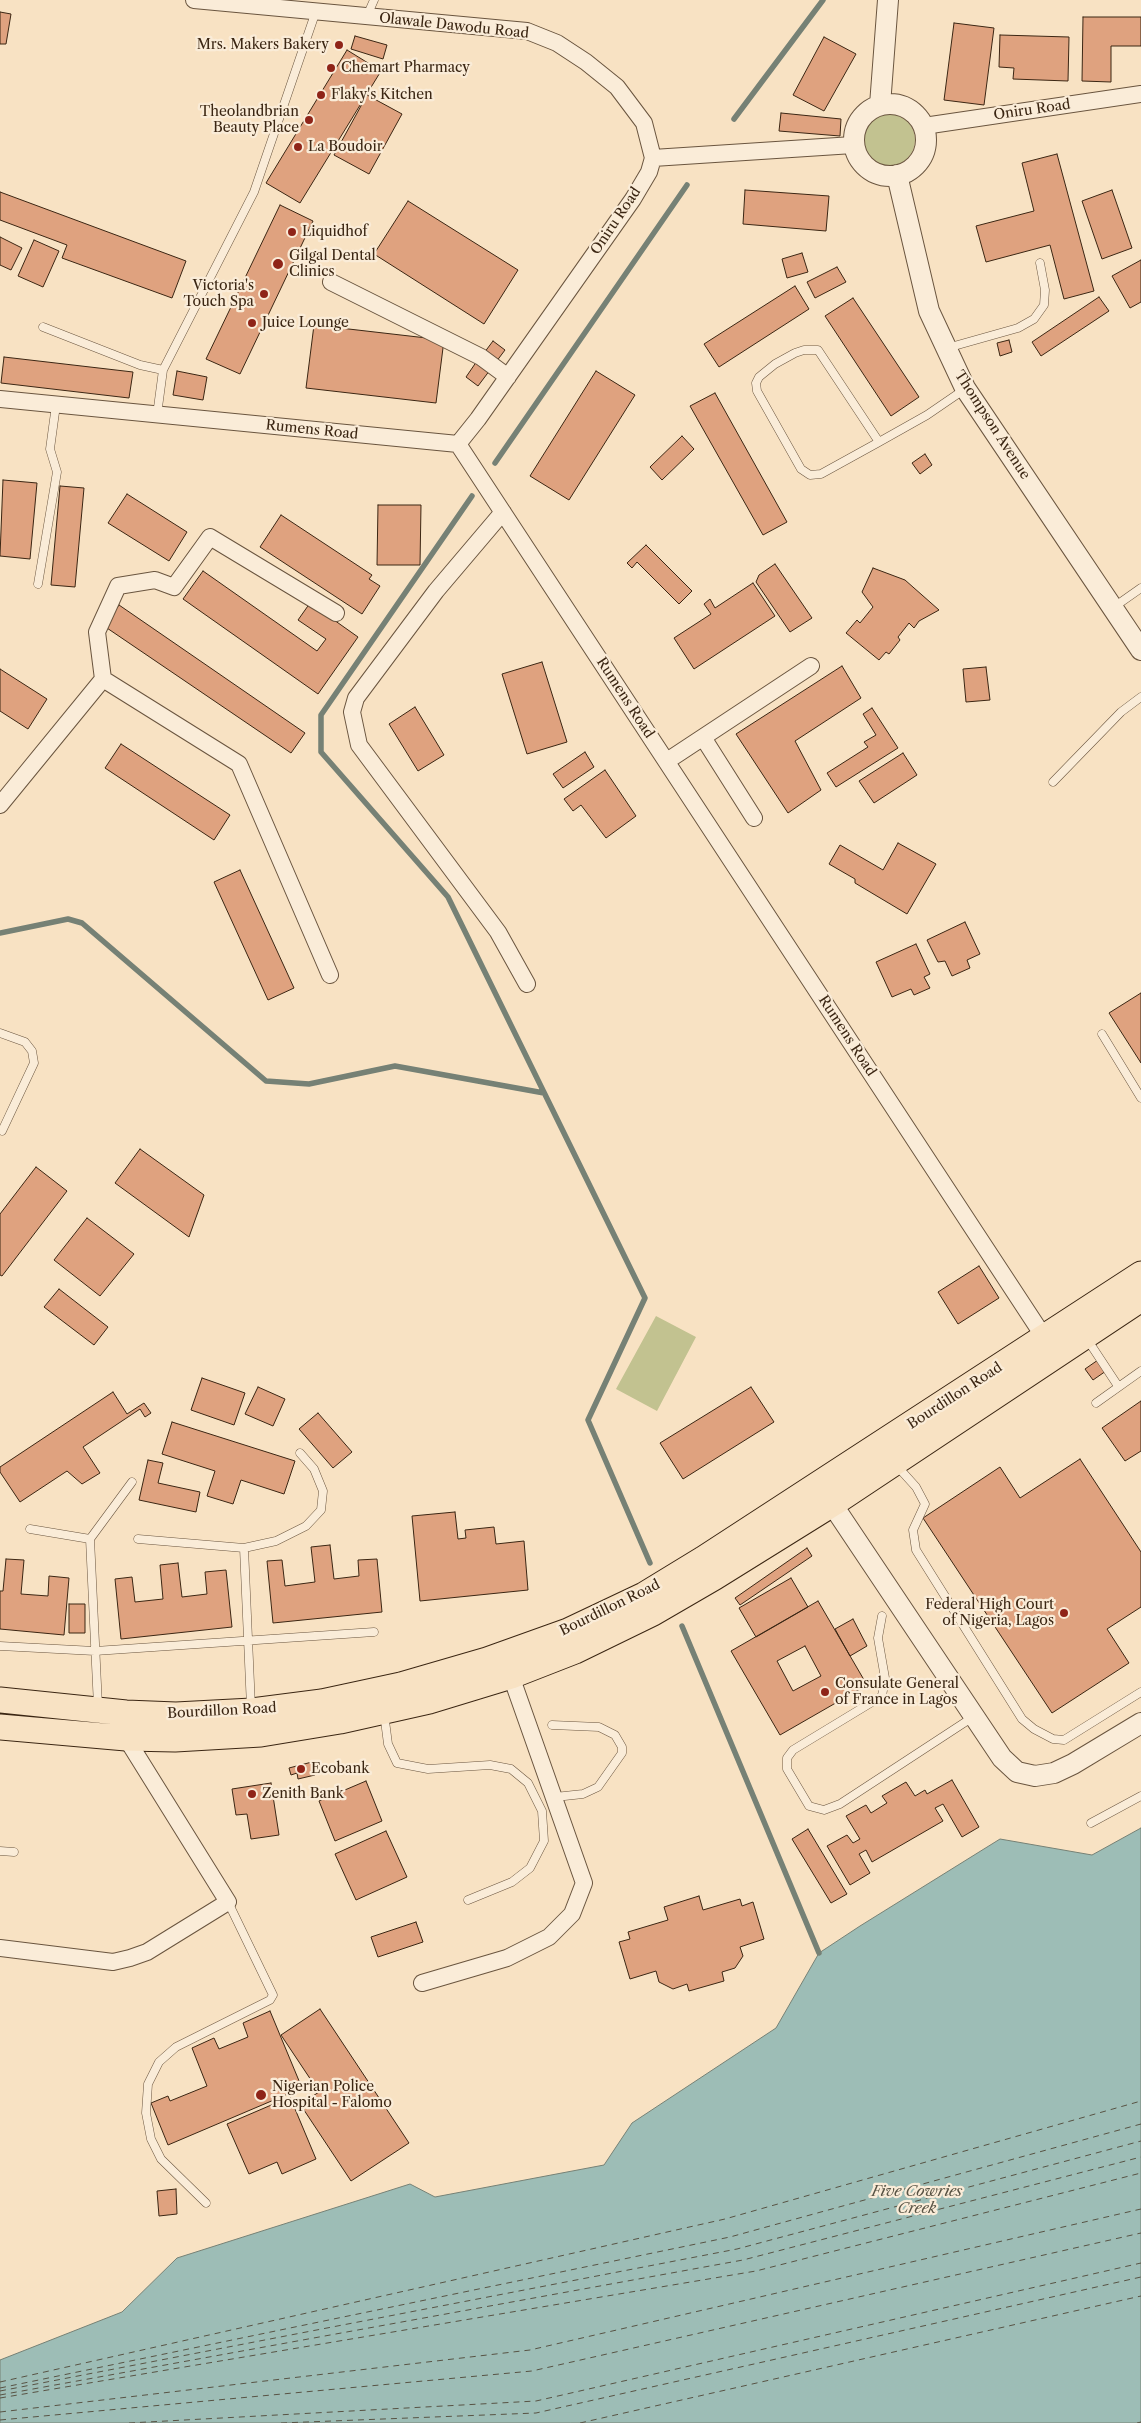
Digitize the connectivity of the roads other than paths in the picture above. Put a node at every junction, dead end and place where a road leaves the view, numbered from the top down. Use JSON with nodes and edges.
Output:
{"nodes":[{"id":1,"x":194,"y":0,"type":"edge"},
{"id":2,"x":374,"y":0,"type":"edge"},
{"id":3,"x":888,"y":0,"type":"edge"},
{"id":4,"x":316,"y":11,"type":"junction"},
{"id":5,"x":368,"y":16,"type":"junction"},
{"id":6,"x":1141,"y":94,"type":"edge"},
{"id":7,"x":880,"y":105,"type":"junction"},
{"id":8,"x":924,"y":126,"type":"junction"},
{"id":9,"x":853,"y":145,"type":"junction"},
{"id":10,"x":653,"y":158,"type":"junction"},
{"id":11,"x":897,"y":176,"type":"junction"},
{"id":12,"x":1040,"y":264,"type":"dead end"},
{"id":13,"x":331,"y":282,"type":"dead end"},
{"id":14,"x":43,"y":327,"type":"dead end"},
{"id":15,"x":945,"y":349,"type":"junction"},
{"id":16,"x":163,"y":370,"type":"junction"},
{"id":17,"x":508,"y":376,"type":"junction"},
{"id":18,"x":965,"y":388,"type":"junction"},
{"id":19,"x":0,"y":400,"type":"edge"},
{"id":20,"x":56,"y":405,"type":"junction"},
{"id":21,"x":157,"y":414,"type":"junction"},
{"id":22,"x":880,"y":442,"type":"junction"},
{"id":23,"x":458,"y":444,"type":"junction"},
{"id":24,"x":503,"y":512,"type":"junction"},
{"id":25,"x":38,"y":584,"type":"dead end"},
{"id":26,"x":1141,"y":588,"type":"edge"},
{"id":27,"x":1113,"y":608,"type":"junction"},
{"id":28,"x":336,"y":613,"type":"dead end"},
{"id":29,"x":1141,"y":650,"type":"edge"},
{"id":30,"x":811,"y":666,"type":"dead end"},
{"id":31,"x":103,"y":679,"type":"junction"},
{"id":32,"x":1141,"y":697,"type":"edge"},
{"id":33,"x":704,"y":738,"type":"junction"},
{"id":34,"x":667,"y":761,"type":"junction"},
{"id":35,"x":1053,"y":782,"type":"dead end"},
{"id":36,"x":0,"y":805,"type":"edge"},
{"id":37,"x":754,"y":818,"type":"dead end"},
{"id":38,"x":330,"y":975,"type":"dead end"},
{"id":39,"x":527,"y":984,"type":"dead end"},
{"id":40,"x":0,"y":1033,"type":"edge"},
{"id":41,"x":1102,"y":1034,"type":"dead end"},
{"id":42,"x":1141,"y":1098,"type":"edge"},
{"id":43,"x":1,"y":1132,"type":"edge"},
{"id":44,"x":1141,"y":1274,"type":"edge"},
{"id":45,"x":1141,"y":1298,"type":"edge"},
{"id":46,"x":1085,"y":1335,"type":"junction"},
{"id":47,"x":1044,"y":1337,"type":"junction"},
{"id":48,"x":1141,"y":1372,"type":"edge"},
{"id":49,"x":1118,"y":1386,"type":"junction"},
{"id":50,"x":1096,"y":1403,"type":"dead end"},
{"id":51,"x":300,"y":1453,"type":"dead end"},
{"id":52,"x":894,"y":1462,"type":"junction"},
{"id":53,"x":132,"y":1482,"type":"dead end"},
{"id":54,"x":826,"y":1494,"type":"junction"},
{"id":55,"x":30,"y":1529,"type":"dead end"},
{"id":56,"x":90,"y":1539,"type":"junction"},
{"id":57,"x":138,"y":1539,"type":"dead end"},
{"id":58,"x":244,"y":1548,"type":"junction"},
{"id":59,"x":882,"y":1616,"type":"dead end"},
{"id":60,"x":374,"y":1632,"type":"dead end"},
{"id":61,"x":247,"y":1642,"type":"junction"},
{"id":62,"x":0,"y":1646,"type":"edge"},
{"id":63,"x":95,"y":1651,"type":"junction"},
{"id":64,"x":511,"y":1676,"type":"junction"},
{"id":65,"x":1141,"y":1692,"type":"edge"},
{"id":66,"x":0,"y":1700,"type":"edge"},
{"id":67,"x":98,"y":1710,"type":"junction"},
{"id":68,"x":252,"y":1711,"type":"junction"},
{"id":69,"x":384,"y":1711,"type":"junction"},
{"id":70,"x":126,"y":1713,"type":"junction"},
{"id":71,"x":974,"y":1716,"type":"junction"},
{"id":72,"x":1141,"y":1723,"type":"edge"},
{"id":73,"x":552,"y":1725,"type":"dead end"},
{"id":74,"x":0,"y":1727,"type":"edge"},
{"id":75,"x":126,"y":1738,"type":"junction"},
{"id":76,"x":1141,"y":1796,"type":"edge"},
{"id":77,"x":554,"y":1797,"type":"junction"},
{"id":78,"x":1091,"y":1822,"type":"dead end"},
{"id":79,"x":0,"y":1850,"type":"edge"},
{"id":80,"x":14,"y":1852,"type":"dead end"},
{"id":81,"x":468,"y":1900,"type":"dead end"},
{"id":82,"x":228,"y":1902,"type":"junction"},
{"id":83,"x":0,"y":1948,"type":"edge"},
{"id":84,"x":422,"y":1982,"type":"dead end"},
{"id":85,"x":206,"y":2203,"type":"dead end"}],
"edges":[{"from":1,"to":4,"type":"street","name":"Olawale Dawodu Road"},
{"from":2,"to":5,"type":"lane"},
{"from":3,"to":7,"type":"street"},
{"from":4,"to":5,"type":"street","name":"Olawale Dawodu Road"},
{"from":4,"to":16,"type":"lane"},
{"from":5,"to":10,"type":"street","name":"Olawale Dawodu Road"},
{"from":6,"to":8,"type":"street","name":"Oniru Road"},
{"from":7,"to":8,"type":"street"},
{"from":7,"to":9,"type":"street"},
{"from":8,"to":11,"type":"street"},
{"from":9,"to":10,"type":"street"},
{"from":9,"to":11,"type":"street"},
{"from":10,"to":17,"type":"street","name":"Oniru Road"},
{"from":11,"to":15,"type":"street","name":"Thompson Avenue"},
{"from":12,"to":15,"type":"lane"},
{"from":13,"to":17,"type":"street"},
{"from":14,"to":16,"type":"lane"},
{"from":15,"to":18,"type":"street","name":"Thompson Avenue"},
{"from":16,"to":21,"type":"lane"},
{"from":17,"to":23,"type":"street","name":"Oniru Road"},
{"from":18,"to":22,"type":"lane"},
{"from":18,"to":27,"type":"street","name":"Thompson Avenue"},
{"from":19,"to":20,"type":"street","name":"Rumens Road"},
{"from":20,"to":21,"type":"street","name":"Rumens Road"},
{"from":20,"to":25,"type":"lane"},
{"from":21,"to":23,"type":"street","name":"Rumens Road"},
{"from":22,"to":22,"type":"lane"},
{"from":23,"to":24,"type":"street","name":"Rumens Road"},
{"from":24,"to":34,"type":"street","name":"Rumens Road"},
{"from":24,"to":39,"type":"street"},
{"from":26,"to":27,"type":"lane"},
{"from":27,"to":29,"type":"street","name":"Thompson Avenue"},
{"from":28,"to":31,"type":"street"},
{"from":30,"to":33,"type":"street"},
{"from":31,"to":36,"type":"street"},
{"from":31,"to":38,"type":"street"},
{"from":32,"to":35,"type":"lane"},
{"from":33,"to":34,"type":"street"},
{"from":33,"to":37,"type":"street"},
{"from":34,"to":47,"type":"street","name":"Rumens Road"},
{"from":40,"to":43,"type":"lane"},
{"from":41,"to":42,"type":"lane"},
{"from":44,"to":47,"type":"main road","name":"Bourdillon Road"},
{"from":45,"to":46,"type":"main road","name":"Bourdillon Road"},
{"from":46,"to":49,"type":"lane"},
{"from":46,"to":52,"type":"main road","name":"Bourdillon Road"},
{"from":47,"to":54,"type":"main road","name":"Bourdillon Road"},
{"from":48,"to":49,"type":"lane"},
{"from":49,"to":50,"type":"lane"},
{"from":51,"to":58,"type":"lane"},
{"from":52,"to":54,"type":"main road","name":"Bourdillon Road"},
{"from":52,"to":65,"type":"lane"},
{"from":53,"to":56,"type":"lane"},
{"from":54,"to":64,"type":"main road","name":"Bourdillon Road"},
{"from":54,"to":68,"type":"main road","name":"Bourdillon Road"},
{"from":54,"to":71,"type":"street"},
{"from":55,"to":56,"type":"lane"},
{"from":56,"to":63,"type":"lane"},
{"from":57,"to":58,"type":"lane"},
{"from":58,"to":61,"type":"lane"},
{"from":59,"to":71,"type":"lane"},
{"from":60,"to":61,"type":"lane"},
{"from":61,"to":63,"type":"lane"},
{"from":61,"to":68,"type":"lane"},
{"from":62,"to":63,"type":"lane"},
{"from":63,"to":67,"type":"lane"},
{"from":64,"to":69,"type":"main road","name":"Bourdillon Road"},
{"from":64,"to":77,"type":"street"},
{"from":66,"to":67,"type":"main road","name":"Bourdillon Road"},
{"from":67,"to":70,"type":"main road","name":"Bourdillon Road"},
{"from":68,"to":70,"type":"main road","name":"Bourdillon Road"},
{"from":69,"to":75,"type":"main road","name":"Bourdillon Road"},
{"from":69,"to":81,"type":"lane"},
{"from":70,"to":75,"type":"street"},
{"from":71,"to":72,"type":"street"},
{"from":73,"to":77,"type":"lane"},
{"from":74,"to":75,"type":"main road","name":"Bourdillon Road"},
{"from":75,"to":82,"type":"street"},
{"from":76,"to":78,"type":"lane"},
{"from":77,"to":84,"type":"street"},
{"from":79,"to":80,"type":"lane"},
{"from":82,"to":83,"type":"street"},
{"from":82,"to":85,"type":"lane"}]}
